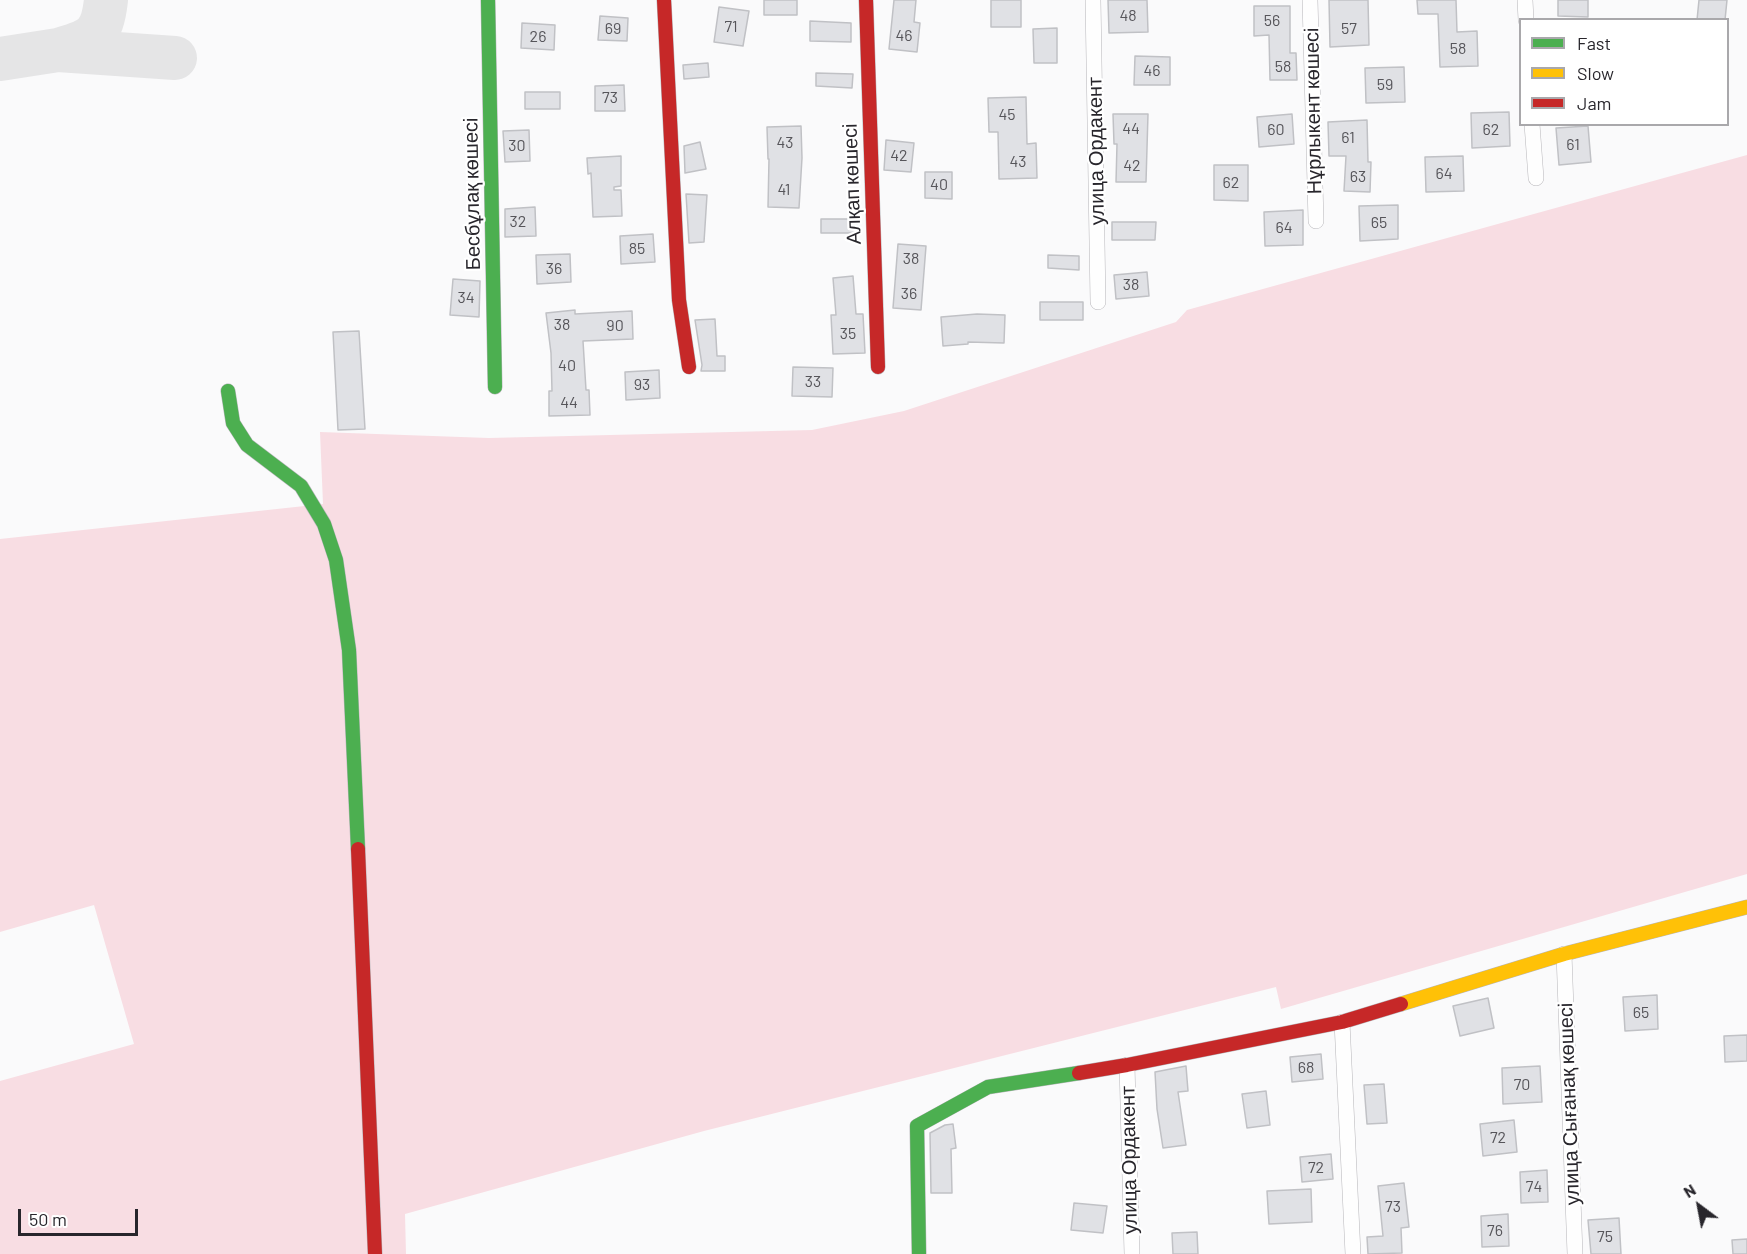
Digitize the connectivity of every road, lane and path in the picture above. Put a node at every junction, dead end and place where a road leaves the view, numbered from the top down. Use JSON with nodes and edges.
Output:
{"nodes":[{"id":1,"x":488,"y":0,"type":"edge"},
{"id":2,"x":664,"y":0,"type":"edge"},
{"id":3,"x":866,"y":0,"type":"edge"},
{"id":4,"x":1093,"y":0,"type":"edge"},
{"id":5,"x":1310,"y":0,"type":"edge"},
{"id":6,"x":1525,"y":0,"type":"edge"},
{"id":7,"x":1526,"y":18,"type":"edge"},
{"id":8,"x":1532,"y":126,"type":"edge"},
{"id":9,"x":1536,"y":178,"type":"dead end"},
{"id":10,"x":1316,"y":221,"type":"dead end"},
{"id":11,"x":1098,"y":302,"type":"dead end"},
{"id":12,"x":689,"y":367,"type":"dead end"},
{"id":13,"x":878,"y":367,"type":"dead end"},
{"id":14,"x":495,"y":387,"type":"dead end"},
{"id":15,"x":228,"y":391,"type":"dead end"},
{"id":16,"x":1747,"y":907,"type":"edge"},
{"id":17,"x":1564,"y":954,"type":"junction"},
{"id":18,"x":1342,"y":1022,"type":"junction"},
{"id":19,"x":1127,"y":1065,"type":"junction"},
{"id":20,"x":375,"y":1254,"type":"edge"},
{"id":21,"x":919,"y":1254,"type":"edge"},
{"id":22,"x":1132,"y":1254,"type":"edge"},
{"id":23,"x":1353,"y":1254,"type":"edge"},
{"id":24,"x":1575,"y":1254,"type":"edge"}],
"edges":[{"from":1,"to":14,"type":"street","name":"Бесбұлақ көшесі"},
{"from":2,"to":12,"type":"street"},
{"from":3,"to":13,"type":"street","name":"Алқап көшесі"},
{"from":4,"to":11,"type":"street","name":"улица Ордакент"},
{"from":5,"to":10,"type":"street","name":"Нұрлыкент көшесі"},
{"from":6,"to":7,"type":"street"},
{"from":8,"to":9,"type":"street"},
{"from":15,"to":20,"type":"street"},
{"from":16,"to":17,"type":"street"},
{"from":17,"to":18,"type":"street"},
{"from":17,"to":24,"type":"street","name":"улица Сығанақ көшесі"},
{"from":18,"to":19,"type":"street"},
{"from":18,"to":23,"type":"street"},
{"from":19,"to":21,"type":"street"},
{"from":19,"to":22,"type":"street","name":"улица Ордакент"}]}
